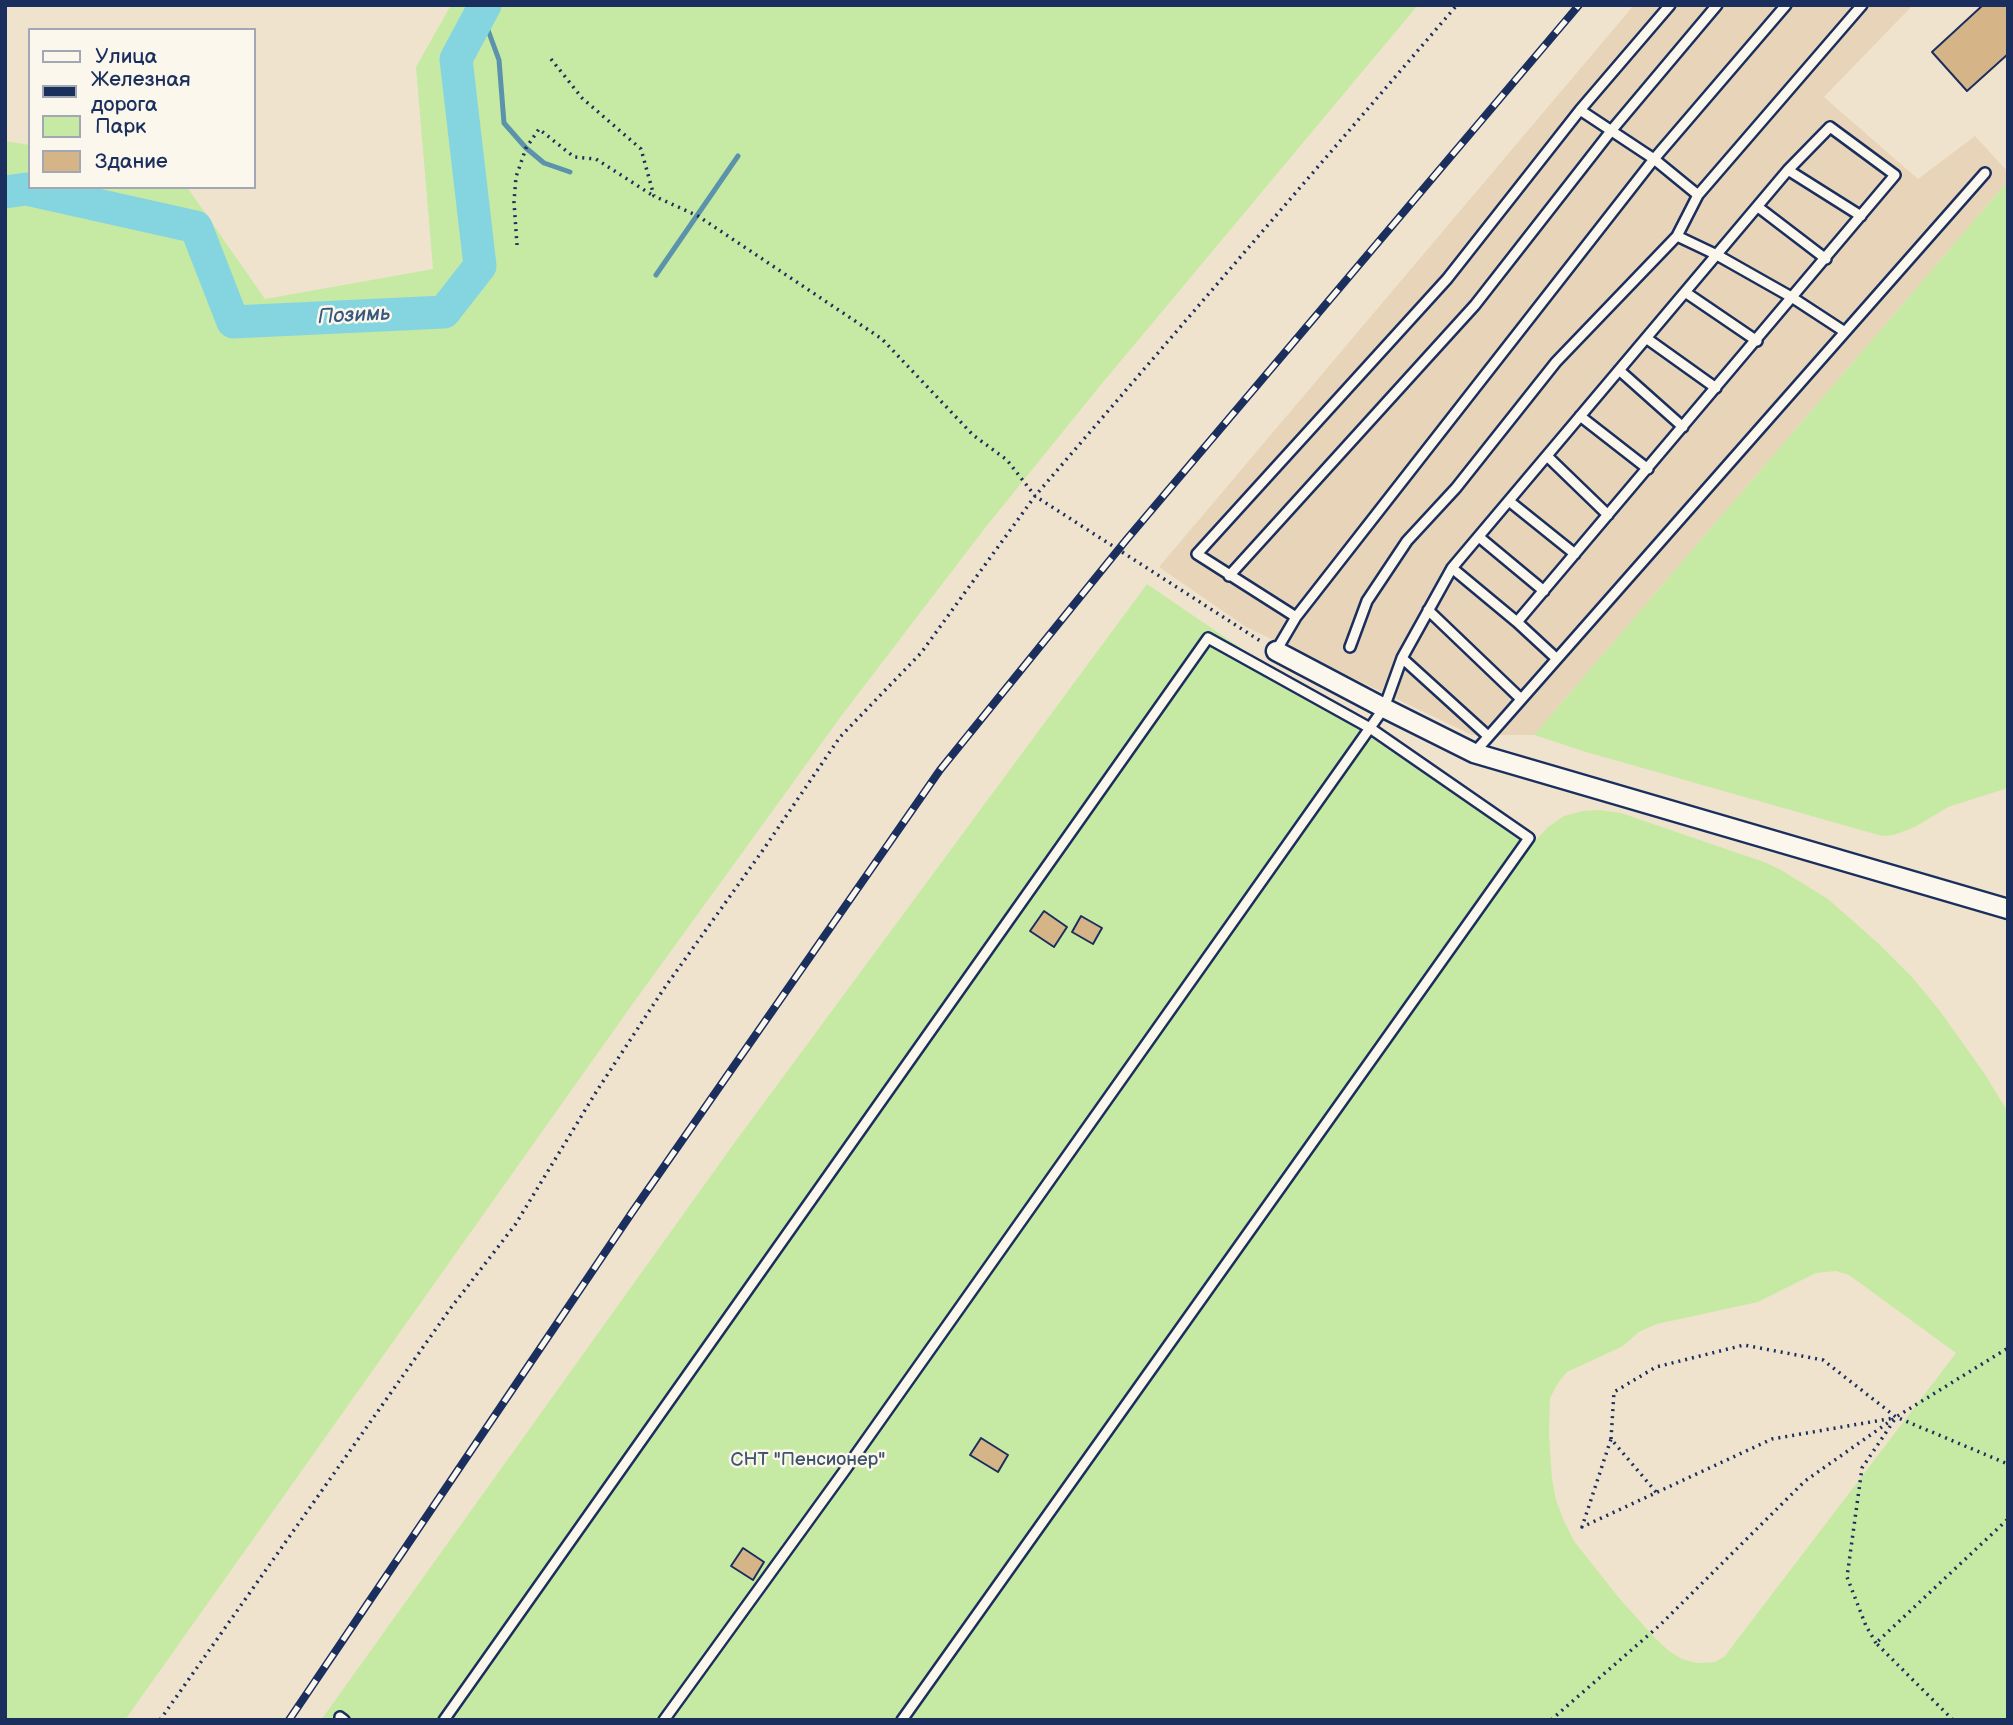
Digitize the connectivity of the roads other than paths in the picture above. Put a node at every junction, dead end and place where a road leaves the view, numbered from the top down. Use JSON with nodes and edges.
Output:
{"nodes":[{"id":1,"x":1670,"y":5,"type":"edge"},
{"id":2,"x":1717,"y":5,"type":"edge"},
{"id":3,"x":1786,"y":5,"type":"edge"},
{"id":4,"x":1862,"y":5,"type":"edge"},
{"id":5,"x":1580,"y":110,"type":"junction"},
{"id":6,"x":1611,"y":131,"type":"junction"},
{"id":7,"x":1654,"y":159,"type":"junction"},
{"id":8,"x":1788,"y":170,"type":"junction"},
{"id":9,"x":1985,"y":173,"type":"dead end"},
{"id":10,"x":1698,"y":195,"type":"junction"},
{"id":11,"x":1758,"y":206,"type":"junction"},
{"id":12,"x":1861,"y":216,"type":"junction"},
{"id":13,"x":1677,"y":236,"type":"junction"},
{"id":14,"x":1717,"y":255,"type":"junction"},
{"id":15,"x":1826,"y":259,"type":"junction"},
{"id":16,"x":1685,"y":292,"type":"junction"},
{"id":17,"x":1793,"y":298,"type":"junction"},
{"id":18,"x":1845,"y":332,"type":"junction"},
{"id":19,"x":1646,"y":338,"type":"junction"},
{"id":20,"x":1757,"y":341,"type":"junction"},
{"id":21,"x":1619,"y":370,"type":"junction"},
{"id":22,"x":1716,"y":388,"type":"junction"},
{"id":23,"x":1580,"y":416,"type":"junction"},
{"id":24,"x":1683,"y":427,"type":"junction"},
{"id":25,"x":1547,"y":456,"type":"junction"},
{"id":26,"x":1648,"y":469,"type":"junction"},
{"id":27,"x":1509,"y":502,"type":"junction"},
{"id":28,"x":1608,"y":515,"type":"junction"},
{"id":29,"x":1479,"y":537,"type":"junction"},
{"id":30,"x":1575,"y":554,"type":"junction"},
{"id":31,"x":1452,"y":568,"type":"junction"},
{"id":32,"x":1229,"y":576,"type":"junction"},
{"id":33,"x":1544,"y":591,"type":"junction"},
{"id":34,"x":1428,"y":610,"type":"junction"},
{"id":35,"x":1296,"y":617,"type":"junction"},
{"id":36,"x":1517,"y":622,"type":"junction"},
{"id":37,"x":1350,"y":648,"type":"dead end"},
{"id":38,"x":1276,"y":651,"type":"joint"},
{"id":39,"x":1402,"y":658,"type":"junction"},
{"id":40,"x":1556,"y":659,"type":"junction"},
{"id":41,"x":1521,"y":699,"type":"junction"},
{"id":42,"x":1384,"y":708,"type":"junction"},
{"id":43,"x":1370,"y":729,"type":"junction"},
{"id":44,"x":1488,"y":736,"type":"junction"},
{"id":45,"x":1474,"y":753,"type":"junction"},
{"id":46,"x":2008,"y":909,"type":"edge"},
{"id":47,"x":444,"y":1720,"type":"edge"},
{"id":48,"x":664,"y":1720,"type":"edge"},
{"id":49,"x":902,"y":1720,"type":"edge"}],
"edges":[{"from":1,"to":5,"type":"lane"},
{"from":2,"to":6,"type":"lane"},
{"from":3,"to":7,"type":"lane"},
{"from":4,"to":10,"type":"lane"},
{"from":5,"to":6,"type":"lane"},
{"from":5,"to":32,"type":"lane"},
{"from":6,"to":7,"type":"lane"},
{"from":6,"to":32,"type":"lane"},
{"from":7,"to":10,"type":"lane"},
{"from":7,"to":35,"type":"lane"},
{"from":8,"to":11,"type":"lane"},
{"from":8,"to":12,"type":"lane"},
{"from":8,"to":12,"type":"lane"},
{"from":9,"to":18,"type":"lane"},
{"from":10,"to":13,"type":"lane"},
{"from":11,"to":14,"type":"lane"},
{"from":11,"to":15,"type":"lane"},
{"from":12,"to":15,"type":"lane"},
{"from":13,"to":14,"type":"lane"},
{"from":13,"to":37,"type":"lane"},
{"from":14,"to":16,"type":"lane"},
{"from":14,"to":17,"type":"lane"},
{"from":15,"to":17,"type":"lane"},
{"from":16,"to":19,"type":"lane"},
{"from":16,"to":20,"type":"lane"},
{"from":17,"to":18,"type":"lane"},
{"from":17,"to":20,"type":"lane"},
{"from":18,"to":40,"type":"lane"},
{"from":19,"to":21,"type":"lane"},
{"from":19,"to":22,"type":"lane"},
{"from":20,"to":22,"type":"lane"},
{"from":21,"to":23,"type":"lane"},
{"from":21,"to":24,"type":"lane"},
{"from":22,"to":24,"type":"lane"},
{"from":23,"to":25,"type":"lane"},
{"from":23,"to":26,"type":"lane"},
{"from":24,"to":26,"type":"lane"},
{"from":25,"to":27,"type":"lane"},
{"from":25,"to":28,"type":"lane"},
{"from":26,"to":28,"type":"lane"},
{"from":27,"to":29,"type":"lane"},
{"from":27,"to":30,"type":"lane"},
{"from":28,"to":30,"type":"lane"},
{"from":29,"to":31,"type":"lane"},
{"from":29,"to":33,"type":"lane"},
{"from":30,"to":33,"type":"lane"},
{"from":31,"to":34,"type":"lane"},
{"from":31,"to":36,"type":"lane"},
{"from":32,"to":35,"type":"lane"},
{"from":33,"to":36,"type":"lane"},
{"from":34,"to":39,"type":"lane"},
{"from":34,"to":41,"type":"lane"},
{"from":35,"to":38,"type":"lane"},
{"from":36,"to":40,"type":"lane"},
{"from":38,"to":42,"type":"street"},
{"from":39,"to":42,"type":"lane"},
{"from":39,"to":44,"type":"lane"},
{"from":40,"to":41,"type":"lane"},
{"from":41,"to":44,"type":"lane"},
{"from":42,"to":43,"type":"lane"},
{"from":42,"to":45,"type":"street"},
{"from":43,"to":47,"type":"lane"},
{"from":43,"to":48,"type":"lane"},
{"from":43,"to":49,"type":"lane"},
{"from":44,"to":45,"type":"lane"},
{"from":45,"to":46,"type":"street"}]}
